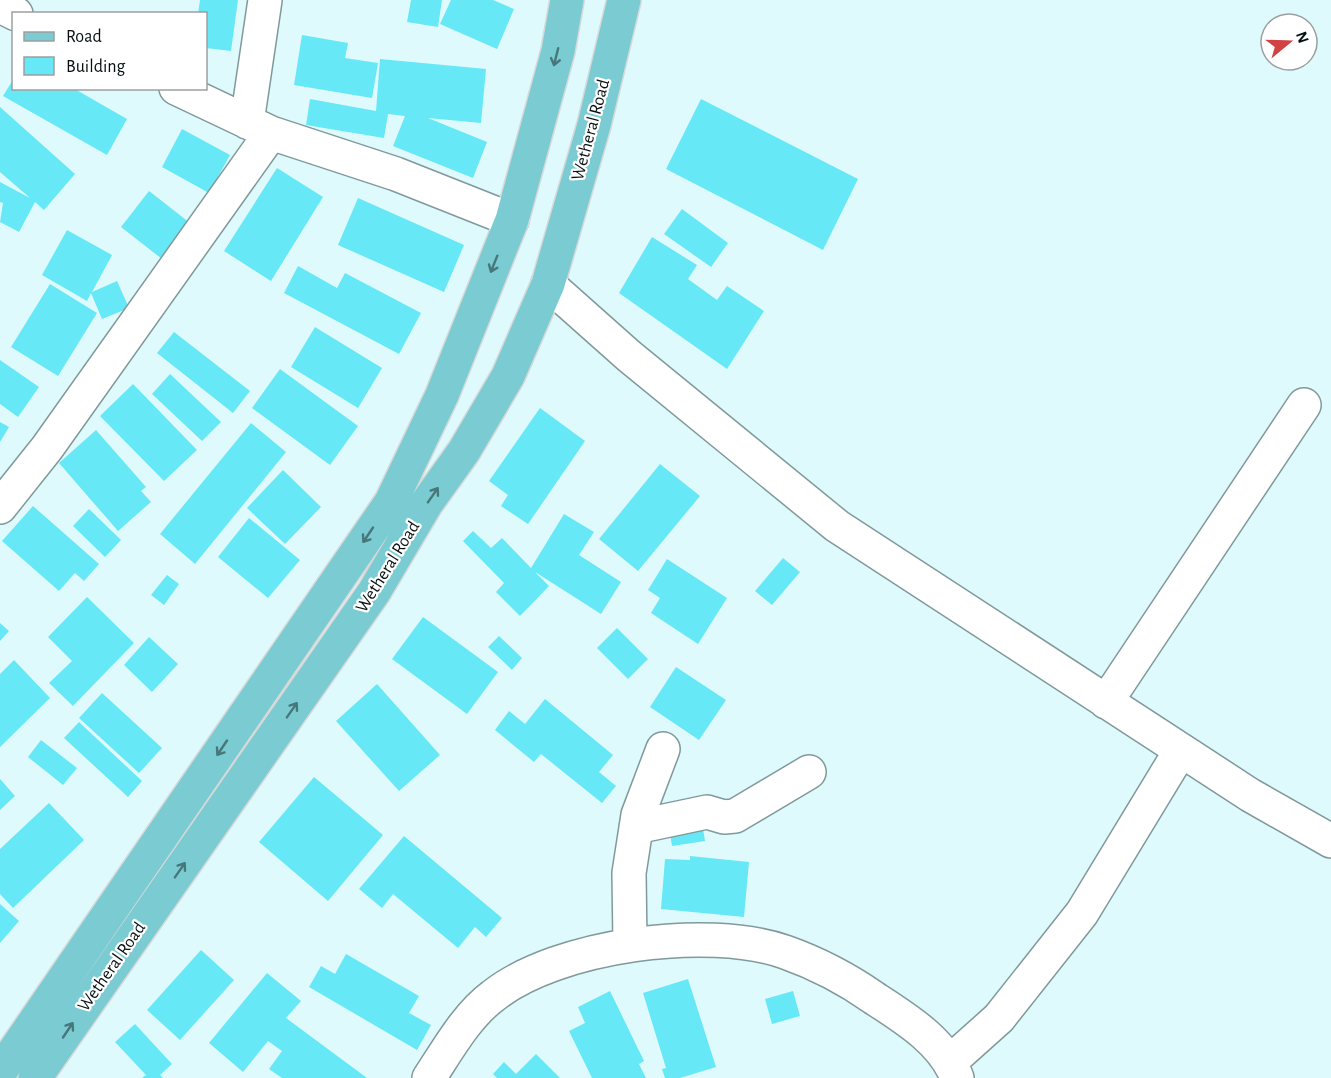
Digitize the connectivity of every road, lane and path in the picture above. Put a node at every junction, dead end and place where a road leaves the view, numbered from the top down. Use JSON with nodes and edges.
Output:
{"nodes":[{"id":1,"x":265,"y":0,"type":"edge"},
{"id":2,"x":567,"y":0,"type":"edge"},
{"id":3,"x":624,"y":0,"type":"edge"},
{"id":4,"x":180,"y":90,"type":"edge"},
{"id":5,"x":259,"y":127,"type":"junction"},
{"id":6,"x":512,"y":220,"type":"junction"},
{"id":7,"x":548,"y":284,"type":"junction"},
{"id":8,"x":1304,"y":405,"type":"dead end"},
{"id":9,"x":0,"y":507,"type":"edge"},
{"id":10,"x":1106,"y":702,"type":"junction"},
{"id":11,"x":663,"y":749,"type":"dead end"},
{"id":12,"x":1181,"y":750,"type":"junction"},
{"id":13,"x":809,"y":772,"type":"dead end"},
{"id":14,"x":636,"y":827,"type":"junction"},
{"id":15,"x":1331,"y":841,"type":"edge"},
{"id":16,"x":630,"y":945,"type":"junction"},
{"id":17,"x":954,"y":1070,"type":"edge"},
{"id":18,"x":0,"y":1072,"type":"edge"},
{"id":19,"x":36,"y":1078,"type":"edge"},
{"id":20,"x":429,"y":1078,"type":"edge"}],
"edges":[{"from":1,"to":5,"type":"street"},
{"from":2,"to":6,"type":"main road","name":"Wetheral Road","one_way":true},
{"from":3,"to":7,"type":"main road","name":"Wetheral Road"},
{"from":4,"to":5,"type":"street"},
{"from":5,"to":6,"type":"street"},
{"from":5,"to":9,"type":"street"},
{"from":6,"to":18,"type":"main road","name":"Wetheral Road","one_way":true},
{"from":7,"to":10,"type":"street"},
{"from":19,"to":7,"type":"main road","name":"Wetheral Road","one_way":true},
{"from":8,"to":10,"type":"street"},
{"from":10,"to":12,"type":"street"},
{"from":11,"to":14,"type":"street"},
{"from":12,"to":15,"type":"street"},
{"from":12,"to":17,"type":"street"},
{"from":13,"to":14,"type":"street"},
{"from":14,"to":16,"type":"street"},
{"from":16,"to":17,"type":"street"},
{"from":16,"to":20,"type":"street"}]}
